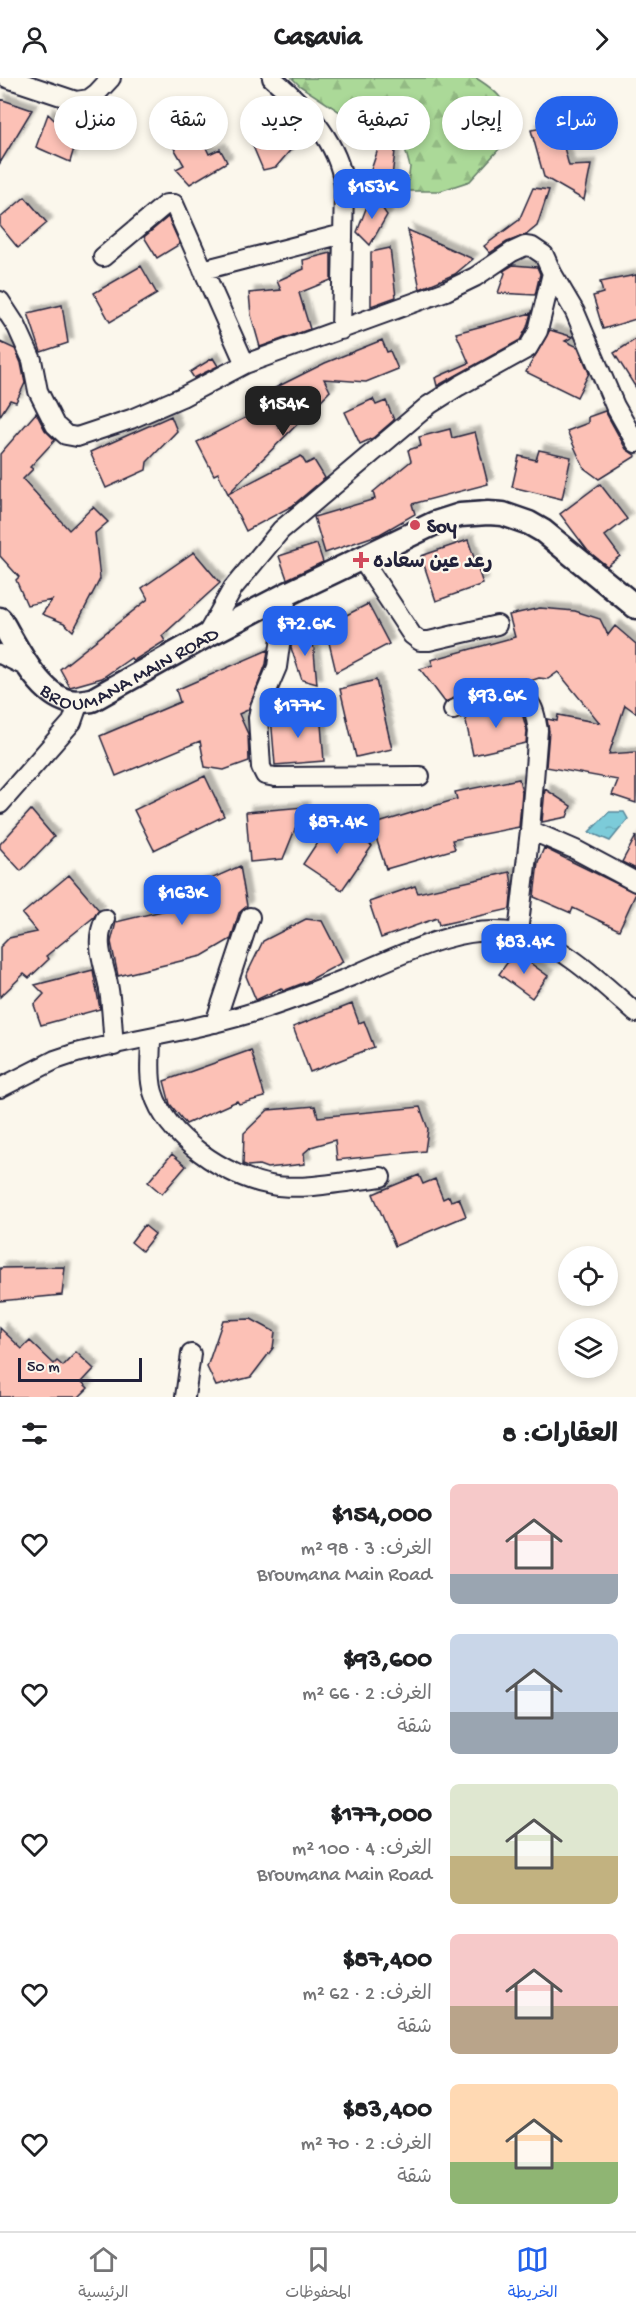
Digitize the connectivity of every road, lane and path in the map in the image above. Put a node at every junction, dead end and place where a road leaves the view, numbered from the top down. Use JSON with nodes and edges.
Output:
{"nodes":[{"id":1,"x":7,"y":78,"type":"edge"},
{"id":2,"x":111,"y":78,"type":"edge"},
{"id":3,"x":272,"y":78,"type":"edge"},
{"id":4,"x":343,"y":234,"type":"junction"},
{"id":5,"x":103,"y":257,"type":"dead end"},
{"id":6,"x":203,"y":270,"type":"junction"},
{"id":7,"x":552,"y":273,"type":"junction"},
{"id":8,"x":0,"y":301,"type":"edge"},
{"id":9,"x":341,"y":330,"type":"junction"},
{"id":10,"x":245,"y":364,"type":"junction"},
{"id":11,"x":636,"y":443,"type":"edge"},
{"id":12,"x":361,"y":558,"type":"junction"},
{"id":13,"x":287,"y":594,"type":"junction"},
{"id":14,"x":636,"y":607,"type":"edge"},
{"id":15,"x":0,"y":619,"type":"edge"},
{"id":16,"x":497,"y":625,"type":"dead end"},
{"id":17,"x":206,"y":636,"type":"junction"},
{"id":18,"x":0,"y":654,"type":"edge"},
{"id":19,"x":31,"y":669,"type":"junction"},
{"id":20,"x":79,"y":702,"type":"junction"},
{"id":21,"x":453,"y":710,"type":"dead end"},
{"id":22,"x":420,"y":776,"type":"dead end"},
{"id":23,"x":0,"y":804,"type":"edge"},
{"id":24,"x":530,"y":830,"type":"junction"},
{"id":25,"x":636,"y":882,"type":"edge"},
{"id":26,"x":250,"y":917,"type":"dead end"},
{"id":27,"x":105,"y":919,"type":"dead end"},
{"id":28,"x":518,"y":933,"type":"junction"},
{"id":29,"x":636,"y":1013,"type":"edge"},
{"id":30,"x":215,"y":1023,"type":"junction"},
{"id":31,"x":151,"y":1037,"type":"junction"},
{"id":32,"x":114,"y":1046,"type":"junction"},
{"id":33,"x":0,"y":1088,"type":"edge"},
{"id":34,"x":381,"y":1177,"type":"dead end"},
{"id":35,"x":191,"y":1354,"type":"dead end"},
{"id":36,"x":185,"y":1397,"type":"edge"}],
"edges":[{"from":1,"to":2,"type":"street"},
{"from":3,"to":4,"type":"street"},
{"from":4,"to":6,"type":"street"},
{"from":4,"to":9,"type":"street"},
{"from":5,"to":6,"type":"street"},
{"from":6,"to":10,"type":"street"},
{"from":7,"to":9,"type":"street"},
{"from":7,"to":11,"type":"street"},
{"from":7,"to":17,"type":"street"},
{"from":8,"to":10,"type":"street"},
{"from":9,"to":10,"type":"street"},
{"from":12,"to":13,"type":"main road","name":"BROUMANA MAIN ROAD"},
{"from":12,"to":14,"type":"main road","name":"BROUMANA MAIN ROAD"},
{"from":12,"to":16,"type":"street"},
{"from":13,"to":17,"type":"main road","name":"BROUMANA MAIN ROAD"},
{"from":13,"to":22,"type":"street"},
{"from":15,"to":19,"type":"main road","name":"BROUMANA MAIN ROAD"},
{"from":17,"to":20,"type":"main road","name":"BROUMANA MAIN ROAD"},
{"from":18,"to":19,"type":"street"},
{"from":19,"to":20,"type":"main road","name":"BROUMANA MAIN ROAD"},
{"from":20,"to":23,"type":"street"},
{"from":21,"to":24,"type":"street"},
{"from":24,"to":25,"type":"street"},
{"from":24,"to":28,"type":"street"},
{"from":26,"to":30,"type":"street"},
{"from":27,"to":32,"type":"street"},
{"from":28,"to":29,"type":"street"},
{"from":28,"to":30,"type":"street"},
{"from":30,"to":31,"type":"street"},
{"from":31,"to":32,"type":"street"},
{"from":31,"to":34,"type":"street"},
{"from":32,"to":33,"type":"street"},
{"from":35,"to":36,"type":"street"}]}
